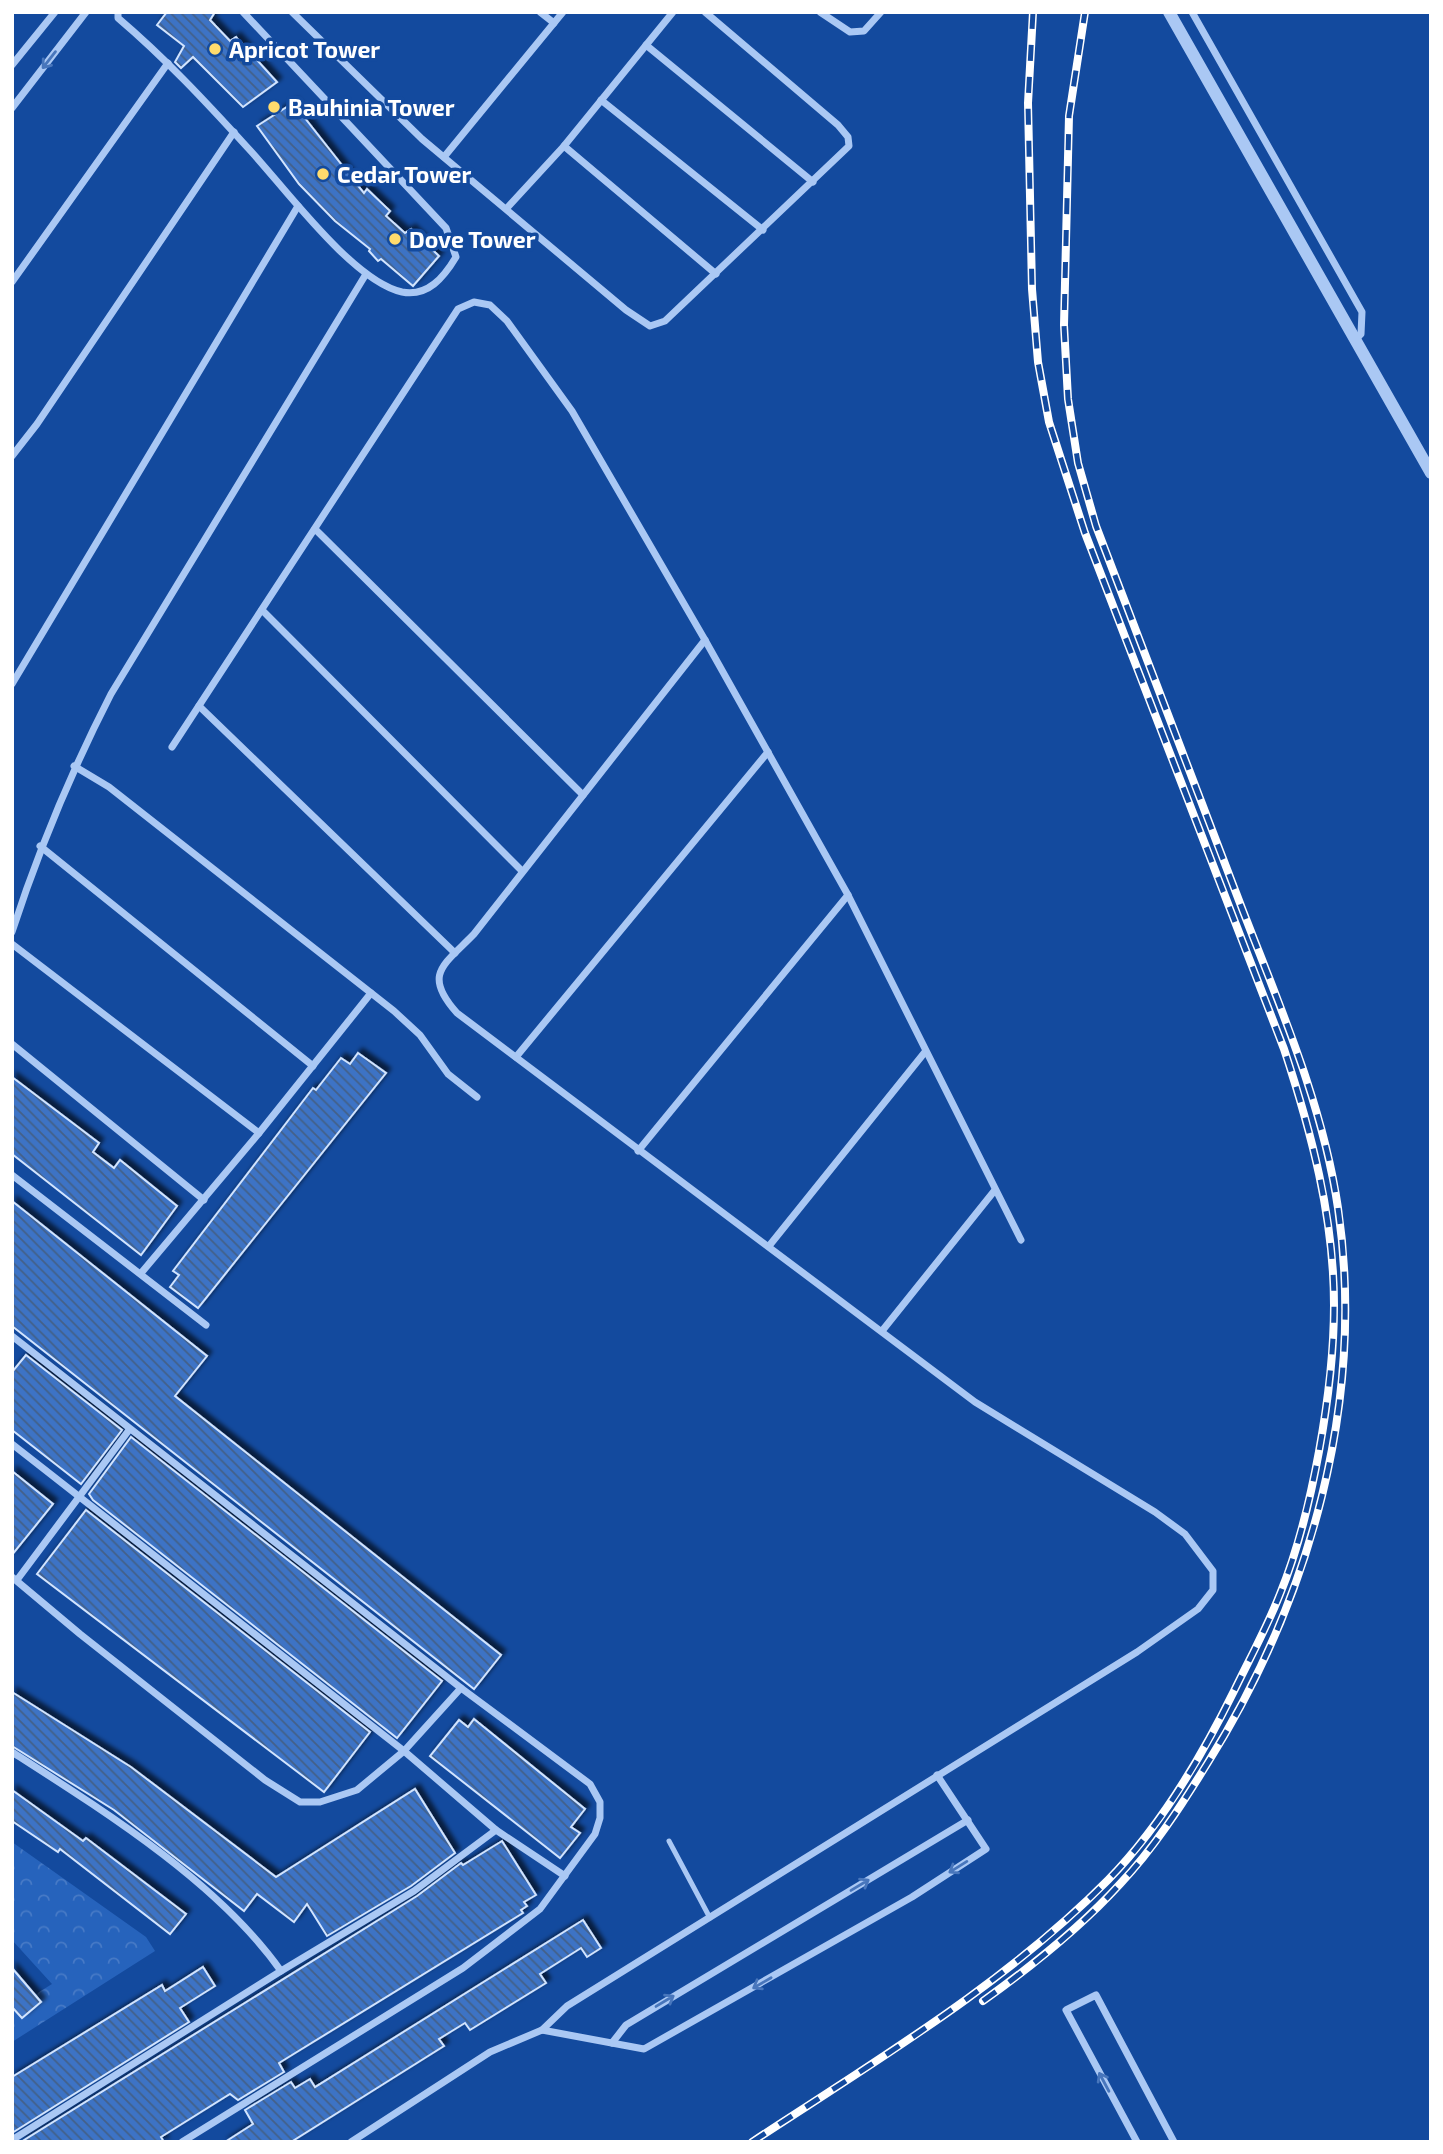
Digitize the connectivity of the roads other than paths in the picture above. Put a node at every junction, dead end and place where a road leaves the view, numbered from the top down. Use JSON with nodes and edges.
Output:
{"nodes":[{"id":1,"x":55,"y":12,"type":"edge"},
{"id":2,"x":86,"y":12,"type":"edge"},
{"id":3,"x":118,"y":12,"type":"edge"},
{"id":4,"x":243,"y":12,"type":"edge"},
{"id":5,"x":292,"y":12,"type":"edge"},
{"id":6,"x":540,"y":12,"type":"edge"},
{"id":7,"x":563,"y":12,"type":"edge"},
{"id":8,"x":673,"y":12,"type":"edge"},
{"id":9,"x":705,"y":12,"type":"edge"},
{"id":10,"x":820,"y":12,"type":"edge"},
{"id":11,"x":881,"y":12,"type":"edge"},
{"id":12,"x":1169,"y":12,"type":"edge"},
{"id":13,"x":1192,"y":12,"type":"edge"},
{"id":14,"x":554,"y":23,"type":"junction"},
{"id":15,"x":646,"y":45,"type":"junction"},
{"id":16,"x":167,"y":63,"type":"junction"},
{"id":17,"x":12,"y":65,"type":"edge"},
{"id":18,"x":601,"y":100,"type":"junction"},
{"id":19,"x":12,"y":108,"type":"edge"},
{"id":20,"x":234,"y":132,"type":"junction"},
{"id":21,"x":564,"y":146,"type":"junction"},
{"id":22,"x":444,"y":157,"type":"junction"},
{"id":23,"x":813,"y":182,"type":"junction"},
{"id":24,"x":298,"y":206,"type":"junction"},
{"id":25,"x":507,"y":208,"type":"junction"},
{"id":26,"x":764,"y":230,"type":"junction"},
{"id":27,"x":366,"y":274,"type":"junction"},
{"id":28,"x":716,"y":274,"type":"junction"},
{"id":29,"x":12,"y":282,"type":"edge"},
{"id":30,"x":1354,"y":341,"type":"junction"},
{"id":31,"x":12,"y":456,"type":"edge"},
{"id":32,"x":1431,"y":473,"type":"edge"},
{"id":33,"x":315,"y":529,"type":"junction"},
{"id":34,"x":262,"y":610,"type":"junction"},
{"id":35,"x":705,"y":640,"type":"junction"},
{"id":36,"x":12,"y":684,"type":"edge"},
{"id":37,"x":199,"y":706,"type":"junction"},
{"id":38,"x":172,"y":747,"type":"dead end"},
{"id":39,"x":768,"y":752,"type":"junction"},
{"id":40,"x":74,"y":766,"type":"junction"},
{"id":41,"x":583,"y":795,"type":"junction"},
{"id":42,"x":40,"y":846,"type":"junction"},
{"id":43,"x":522,"y":871,"type":"junction"},
{"id":44,"x":848,"y":895,"type":"junction"},
{"id":45,"x":12,"y":932,"type":"edge"},
{"id":46,"x":12,"y":944,"type":"edge"},
{"id":47,"x":455,"y":953,"type":"junction"},
{"id":48,"x":371,"y":993,"type":"junction"},
{"id":49,"x":12,"y":1044,"type":"edge"},
{"id":50,"x":925,"y":1052,"type":"junction"},
{"id":51,"x":516,"y":1056,"type":"junction"},
{"id":52,"x":313,"y":1066,"type":"junction"},
{"id":53,"x":477,"y":1097,"type":"dead end"},
{"id":54,"x":259,"y":1133,"type":"junction"},
{"id":55,"x":638,"y":1151,"type":"junction"},
{"id":56,"x":12,"y":1175,"type":"edge"},
{"id":57,"x":995,"y":1190,"type":"junction"},
{"id":58,"x":204,"y":1200,"type":"junction"},
{"id":59,"x":1021,"y":1240,"type":"dead end"},
{"id":60,"x":769,"y":1246,"type":"junction"},
{"id":61,"x":142,"y":1272,"type":"junction"},
{"id":62,"x":206,"y":1325,"type":"dead end"},
{"id":63,"x":882,"y":1331,"type":"junction"},
{"id":64,"x":12,"y":1336,"type":"edge"},
{"id":65,"x":129,"y":1430,"type":"junction"},
{"id":66,"x":12,"y":1444,"type":"edge"},
{"id":67,"x":79,"y":1497,"type":"junction"},
{"id":68,"x":15,"y":1578,"type":"edge"},
{"id":69,"x":461,"y":1688,"type":"junction"},
{"id":70,"x":404,"y":1751,"type":"junction"},
{"id":71,"x":12,"y":1752,"type":"edge"},
{"id":72,"x":937,"y":1775,"type":"junction"},
{"id":73,"x":968,"y":1820,"type":"junction"},
{"id":74,"x":496,"y":1830,"type":"junction"},
{"id":75,"x":669,"y":1842,"type":"dead end"},
{"id":76,"x":565,"y":1876,"type":"junction"},
{"id":77,"x":710,"y":1918,"type":"junction"},
{"id":78,"x":281,"y":1971,"type":"junction"},
{"id":79,"x":542,"y":2030,"type":"junction"},
{"id":80,"x":612,"y":2043,"type":"junction"},
{"id":81,"x":12,"y":2140,"type":"edge"},
{"id":82,"x":182,"y":2142,"type":"edge"},
{"id":83,"x":351,"y":2142,"type":"edge"},
{"id":84,"x":1137,"y":2142,"type":"edge"},
{"id":85,"x":1174,"y":2142,"type":"edge"}],
"edges":[{"from":1,"to":17,"type":"street"},
{"from":2,"to":19,"type":"street","one_way":true},
{"from":3,"to":16,"type":"street"},
{"from":4,"to":27,"type":"street"},
{"from":5,"to":22,"type":"street"},
{"from":6,"to":14,"type":"street"},
{"from":7,"to":14,"type":"street"},
{"from":8,"to":15,"type":"street"},
{"from":9,"to":23,"type":"street"},
{"from":10,"to":11,"type":"street"},
{"from":12,"to":30,"type":"street"},
{"from":13,"to":30,"type":"street"},
{"from":14,"to":22,"type":"street"},
{"from":15,"to":18,"type":"street"},
{"from":15,"to":23,"type":"street"},
{"from":16,"to":20,"type":"street"},
{"from":16,"to":29,"type":"street"},
{"from":18,"to":21,"type":"street"},
{"from":18,"to":26,"type":"street"},
{"from":20,"to":24,"type":"street"},
{"from":20,"to":31,"type":"street"},
{"from":21,"to":25,"type":"street"},
{"from":21,"to":28,"type":"street"},
{"from":22,"to":25,"type":"street"},
{"from":23,"to":26,"type":"street"},
{"from":24,"to":27,"type":"street"},
{"from":24,"to":36,"type":"street"},
{"from":25,"to":28,"type":"street"},
{"from":26,"to":28,"type":"street"},
{"from":27,"to":40,"type":"street"},
{"from":30,"to":32,"type":"street"},
{"from":33,"to":34,"type":"street"},
{"from":33,"to":35,"type":"street"},
{"from":33,"to":41,"type":"street"},
{"from":34,"to":37,"type":"street"},
{"from":34,"to":43,"type":"street"},
{"from":35,"to":39,"type":"street"},
{"from":35,"to":41,"type":"street"},
{"from":37,"to":38,"type":"street"},
{"from":37,"to":47,"type":"street"},
{"from":39,"to":44,"type":"street"},
{"from":39,"to":51,"type":"street"},
{"from":40,"to":42,"type":"street"},
{"from":40,"to":48,"type":"street"},
{"from":41,"to":43,"type":"street"},
{"from":42,"to":45,"type":"street"},
{"from":42,"to":52,"type":"street"},
{"from":43,"to":47,"type":"street"},
{"from":44,"to":50,"type":"street"},
{"from":44,"to":55,"type":"street"},
{"from":46,"to":54,"type":"street"},
{"from":47,"to":51,"type":"street"},
{"from":48,"to":52,"type":"street"},
{"from":48,"to":53,"type":"street"},
{"from":49,"to":58,"type":"street"},
{"from":50,"to":57,"type":"street"},
{"from":50,"to":60,"type":"street"},
{"from":51,"to":55,"type":"street"},
{"from":52,"to":54,"type":"street"},
{"from":54,"to":58,"type":"street"},
{"from":55,"to":60,"type":"street"},
{"from":56,"to":61,"type":"street"},
{"from":57,"to":59,"type":"street"},
{"from":57,"to":63,"type":"street"},
{"from":58,"to":61,"type":"street"},
{"from":60,"to":63,"type":"street"},
{"from":61,"to":62,"type":"street"},
{"from":63,"to":72,"type":"street"},
{"from":64,"to":65,"type":"street"},
{"from":65,"to":67,"type":"street"},
{"from":65,"to":69,"type":"street"},
{"from":66,"to":67,"type":"street"},
{"from":67,"to":68,"type":"street"},
{"from":67,"to":70,"type":"street"},
{"from":68,"to":70,"type":"street"},
{"from":69,"to":70,"type":"street"},
{"from":69,"to":76,"type":"street"},
{"from":70,"to":74,"type":"street"},
{"from":71,"to":78,"type":"street"},
{"from":72,"to":73,"type":"street"},
{"from":72,"to":77,"type":"street"},
{"from":80,"to":73,"type":"street","one_way":true},
{"from":73,"to":80,"type":"street","one_way":true},
{"from":74,"to":76,"type":"street"},
{"from":74,"to":78,"type":"street"},
{"from":75,"to":77,"type":"lane"},
{"from":76,"to":82,"type":"street"},
{"from":77,"to":79,"type":"street"},
{"from":78,"to":81,"type":"street"},
{"from":79,"to":80,"type":"street"},
{"from":79,"to":83,"type":"street"},
{"from":84,"to":85,"type":"street","one_way":true}]}
